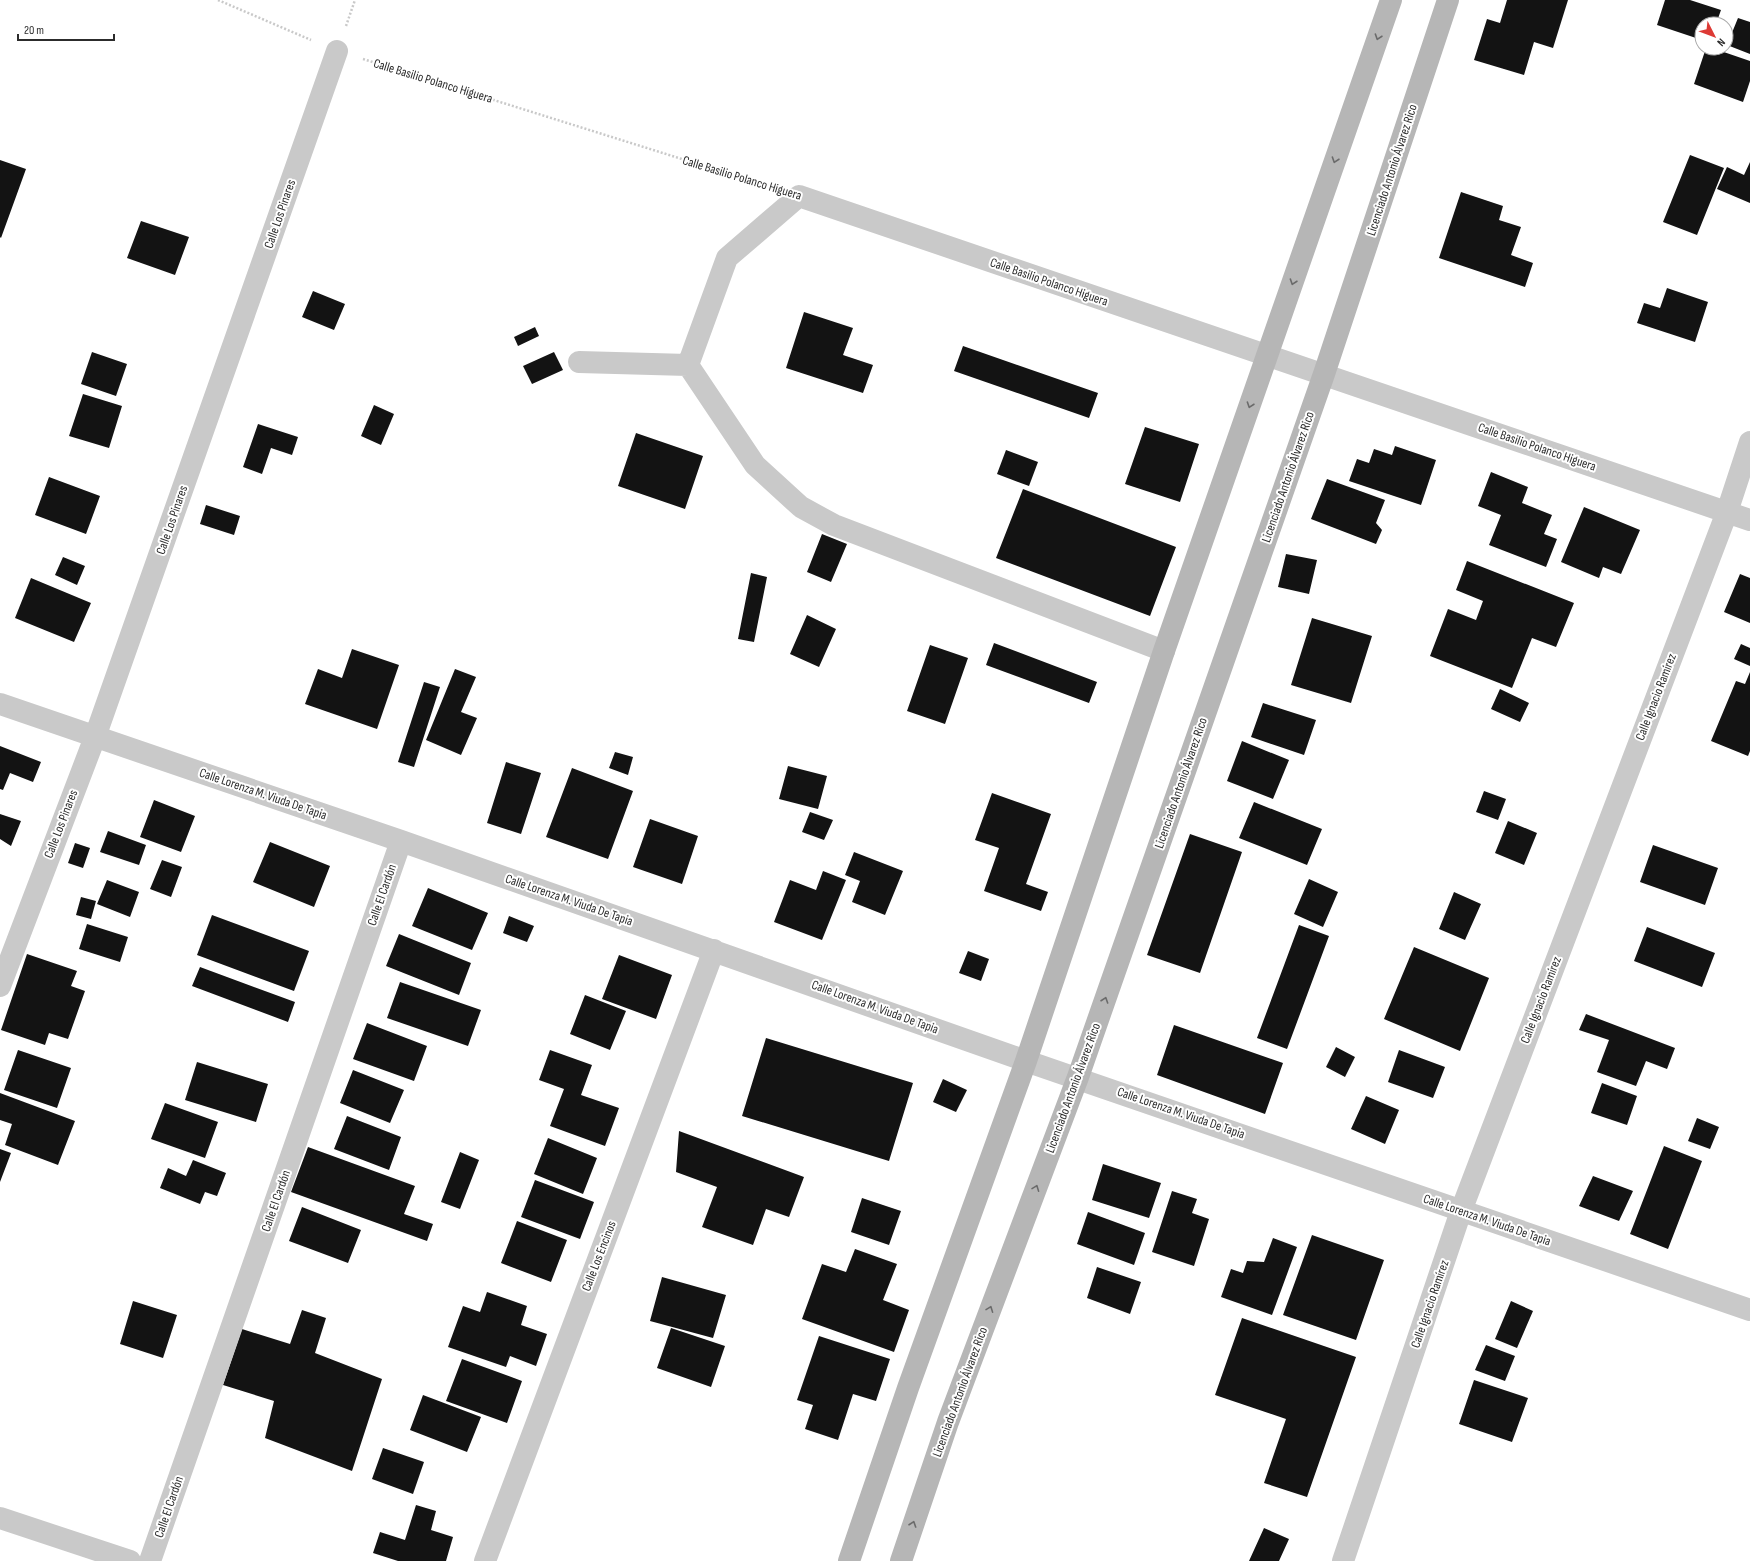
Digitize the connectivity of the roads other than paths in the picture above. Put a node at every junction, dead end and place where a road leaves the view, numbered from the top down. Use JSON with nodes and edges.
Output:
{"nodes":[{"id":1,"x":1390,"y":0,"type":"edge"},
{"id":2,"x":1448,"y":0,"type":"edge"},
{"id":3,"x":337,"y":51,"type":"road end"},
{"id":4,"x":1267,"y":356,"type":"junction"},
{"id":5,"x":579,"y":362,"type":"dead end"},
{"id":6,"x":688,"y":365,"type":"junction"},
{"id":7,"x":1324,"y":374,"type":"junction"},
{"id":8,"x":1750,"y":442,"type":"edge"},
{"id":9,"x":1727,"y":512,"type":"junction"},
{"id":10,"x":1750,"y":520,"type":"edge"},
{"id":11,"x":1164,"y":651,"type":"junction"},
{"id":12,"x":0,"y":704,"type":"edge"},
{"id":13,"x":95,"y":737,"type":"junction"},
{"id":14,"x":401,"y":841,"type":"junction"},
{"id":15,"x":714,"y":950,"type":"junction"},
{"id":16,"x":0,"y":986,"type":"edge"},
{"id":17,"x":1026,"y":1061,"type":"junction"},
{"id":18,"x":1078,"y":1078,"type":"junction"},
{"id":19,"x":1461,"y":1211,"type":"junction"},
{"id":20,"x":1750,"y":1310,"type":"edge"},
{"id":21,"x":0,"y":1518,"type":"edge"},
{"id":22,"x":130,"y":1561,"type":"edge"},
{"id":23,"x":150,"y":1561,"type":"edge"},
{"id":24,"x":485,"y":1561,"type":"edge"},
{"id":25,"x":849,"y":1561,"type":"edge"},
{"id":26,"x":901,"y":1561,"type":"edge"},
{"id":27,"x":1343,"y":1561,"type":"edge"}],
"edges":[{"from":1,"to":4,"type":"main road","one_way":true},
{"from":2,"to":7,"type":"main road","name":"Licenciado Antonio Álvarez Rico"},
{"from":3,"to":13,"type":"street","name":"Calle Los Pinares"},
{"from":4,"to":6,"type":"street","name":"Calle Basilio Polanco Higuera"},
{"from":4,"to":7,"type":"street","name":"Calle Basilio Polanco Higuera"},
{"from":4,"to":11,"type":"main road","one_way":true},
{"from":5,"to":6,"type":"street"},
{"from":6,"to":11,"type":"street"},
{"from":7,"to":9,"type":"street","name":"Calle Basilio Polanco Higuera"},
{"from":18,"to":7,"type":"main road","name":"Licenciado Antonio Álvarez Rico","one_way":true},
{"from":8,"to":9,"type":"street","name":"Calle Ignacio Ramírez"},
{"from":9,"to":10,"type":"street","name":"Calle Basilio Polanco Higuera"},
{"from":9,"to":19,"type":"street","name":"Calle Ignacio Ramírez"},
{"from":11,"to":17,"type":"main road"},
{"from":12,"to":13,"type":"street","name":"Calle Lorenza M. Viuda De Tapia"},
{"from":13,"to":14,"type":"street","name":"Calle Lorenza M. Viuda De Tapia"},
{"from":13,"to":16,"type":"street","name":"Calle Los Pinares"},
{"from":14,"to":15,"type":"street","name":"Calle Lorenza M. Viuda De Tapia"},
{"from":14,"to":23,"type":"street","name":"Calle El Cardón"},
{"from":15,"to":17,"type":"street","name":"Calle Lorenza M. Viuda De Tapia"},
{"from":15,"to":24,"type":"street","name":"Calle Los Encinos"},
{"from":17,"to":18,"type":"street","name":"Calle Lorenza M. Viuda De Tapia"},
{"from":17,"to":25,"type":"main road"},
{"from":18,"to":19,"type":"street","name":"Calle Lorenza M. Viuda De Tapia"},
{"from":26,"to":18,"type":"main road","name":"Licenciado Antonio Álvarez Rico","one_way":true},
{"from":19,"to":20,"type":"street","name":"Calle Lorenza M. Viuda De Tapia"},
{"from":19,"to":27,"type":"street","name":"Calle Ignacio Ramírez"},
{"from":21,"to":22,"type":"street"}]}
